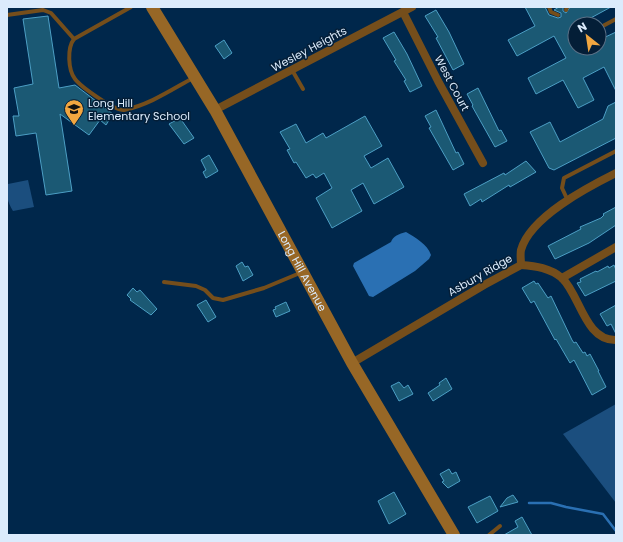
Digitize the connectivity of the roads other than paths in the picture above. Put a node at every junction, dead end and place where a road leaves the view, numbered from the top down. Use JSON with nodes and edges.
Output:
{"nodes":[{"id":1,"x":132,"y":7,"type":"edge"},
{"id":2,"x":152,"y":7,"type":"edge"},
{"id":3,"x":412,"y":7,"type":"edge"},
{"id":4,"x":549,"y":7,"type":"edge"},
{"id":5,"x":403,"y":12,"type":"junction"},
{"id":6,"x":7,"y":15,"type":"edge"},
{"id":7,"x":558,"y":15,"type":"dead end"},
{"id":8,"x":616,"y":19,"type":"edge"},
{"id":9,"x":607,"y":24,"type":"edge"},
{"id":10,"x":74,"y":39,"type":"junction"},
{"id":11,"x":292,"y":70,"type":"junction"},
{"id":12,"x":195,"y":77,"type":"junction"},
{"id":13,"x":303,"y":89,"type":"dead end"},
{"id":14,"x":215,"y":110,"type":"junction"},
{"id":15,"x":616,"y":151,"type":"edge"},
{"id":16,"x":483,"y":163,"type":"dead end"},
{"id":17,"x":616,"y":173,"type":"edge"},
{"id":18,"x":568,"y":201,"type":"junction"},
{"id":19,"x":616,"y":247,"type":"edge"},
{"id":20,"x":521,"y":265,"type":"junction"},
{"id":21,"x":303,"y":272,"type":"junction"},
{"id":22,"x":562,"y":278,"type":"junction"},
{"id":23,"x":164,"y":282,"type":"dead end"},
{"id":24,"x":616,"y":340,"type":"edge"},
{"id":25,"x":352,"y":363,"type":"junction"},
{"id":26,"x":500,"y":526,"type":"dead end"},
{"id":27,"x":454,"y":535,"type":"edge"},
{"id":28,"x":489,"y":535,"type":"edge"}],
"edges":[{"from":1,"to":10,"type":"lane"},
{"from":2,"to":12,"type":"street","name":"Long Hill Avenue"},
{"from":3,"to":5,"type":"street","name":"Wesley Heights"},
{"from":4,"to":7,"type":"lane"},
{"from":5,"to":11,"type":"street","name":"Wesley Heights"},
{"from":5,"to":16,"type":"street","name":"West Court"},
{"from":6,"to":10,"type":"lane"},
{"from":8,"to":9,"type":"lane"},
{"from":10,"to":12,"type":"lane"},
{"from":11,"to":13,"type":"lane"},
{"from":11,"to":14,"type":"street","name":"Wesley Heights"},
{"from":12,"to":14,"type":"street","name":"Long Hill Avenue"},
{"from":14,"to":21,"type":"street","name":"Long Hill Avenue"},
{"from":15,"to":18,"type":"lane"},
{"from":17,"to":18,"type":"street","name":"Asbury Ridge"},
{"from":18,"to":20,"type":"street","name":"Asbury Ridge"},
{"from":19,"to":22,"type":"street"},
{"from":20,"to":22,"type":"street"},
{"from":20,"to":25,"type":"street","name":"Asbury Ridge"},
{"from":21,"to":23,"type":"lane"},
{"from":21,"to":25,"type":"street","name":"Long Hill Avenue"},
{"from":22,"to":24,"type":"street"},
{"from":25,"to":27,"type":"street","name":"Long Hill Avenue"},
{"from":26,"to":28,"type":"lane"}]}
